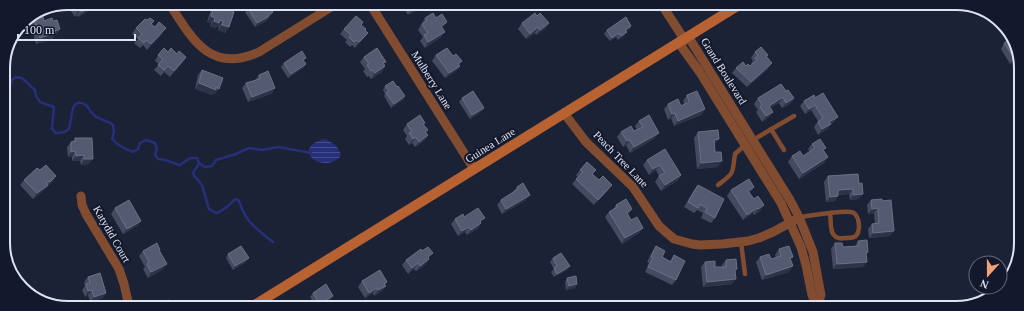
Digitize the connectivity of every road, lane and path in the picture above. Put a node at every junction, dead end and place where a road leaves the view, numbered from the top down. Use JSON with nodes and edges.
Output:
{"nodes":[{"id":1,"x":174,"y":10,"type":"edge"},
{"id":2,"x":326,"y":10,"type":"edge"},
{"id":3,"x":374,"y":10,"type":"edge"},
{"id":4,"x":666,"y":10,"type":"edge"},
{"id":5,"x":732,"y":10,"type":"edge"},
{"id":6,"x":684,"y":39,"type":"junction"},
{"id":7,"x":708,"y":78,"type":"junction"},
{"id":8,"x":564,"y":113,"type":"junction"},
{"id":9,"x":794,"y":116,"type":"dead end"},
{"id":10,"x":771,"y":129,"type":"junction"},
{"id":11,"x":753,"y":140,"type":"junction"},
{"id":12,"x":744,"y":145,"type":"junction"},
{"id":13,"x":784,"y":150,"type":"dead end"},
{"id":14,"x":474,"y":169,"type":"junction"},
{"id":15,"x":718,"y":185,"type":"dead end"},
{"id":16,"x":81,"y":196,"type":"dead end"},
{"id":17,"x":830,"y":213,"type":"junction"},
{"id":18,"x":799,"y":217,"type":"junction"},
{"id":19,"x":790,"y":222,"type":"junction"},
{"id":20,"x":740,"y":242,"type":"junction"},
{"id":21,"x":745,"y":274,"type":"dead end"},
{"id":22,"x":128,"y":301,"type":"edge"},
{"id":23,"x":261,"y":301,"type":"edge"},
{"id":24,"x":814,"y":301,"type":"edge"},
{"id":25,"x":819,"y":301,"type":"edge"}],
"edges":[{"from":1,"to":2,"type":"street"},
{"from":3,"to":14,"type":"street","name":"Mulberry Lane"},
{"from":4,"to":6,"type":"street"},
{"from":5,"to":6,"type":"street","name":"Guinea Lane"},
{"from":6,"to":7,"type":"street","name":"Grand Boulevard"},
{"from":6,"to":8,"type":"street","name":"Guinea Lane"},
{"from":7,"to":11,"type":"street","name":"Grand Boulevard"},
{"from":7,"to":12,"type":"street","name":"Grand Boulevard"},
{"from":8,"to":14,"type":"street","name":"Guinea Lane"},
{"from":8,"to":20,"type":"street","name":"Peach Tree Lane"},
{"from":9,"to":10,"type":"lane"},
{"from":10,"to":11,"type":"lane"},
{"from":10,"to":13,"type":"lane"},
{"from":11,"to":12,"type":"street"},
{"from":11,"to":18,"type":"street","name":"Grand Boulevard"},
{"from":12,"to":15,"type":"lane"},
{"from":12,"to":19,"type":"street","name":"Grand Boulevard"},
{"from":14,"to":23,"type":"street","name":"Guinea Lane"},
{"from":16,"to":22,"type":"street","name":"Katydid Court"},
{"from":17,"to":17,"type":"lane"},
{"from":17,"to":18,"type":"lane"},
{"from":18,"to":19,"type":"street","name":"Peach Tree Lane"},
{"from":18,"to":25,"type":"street","name":"Grand Boulevard"},
{"from":19,"to":20,"type":"street","name":"Peach Tree Lane"},
{"from":19,"to":24,"type":"street","name":"Grand Boulevard"},
{"from":20,"to":21,"type":"lane"}]}
